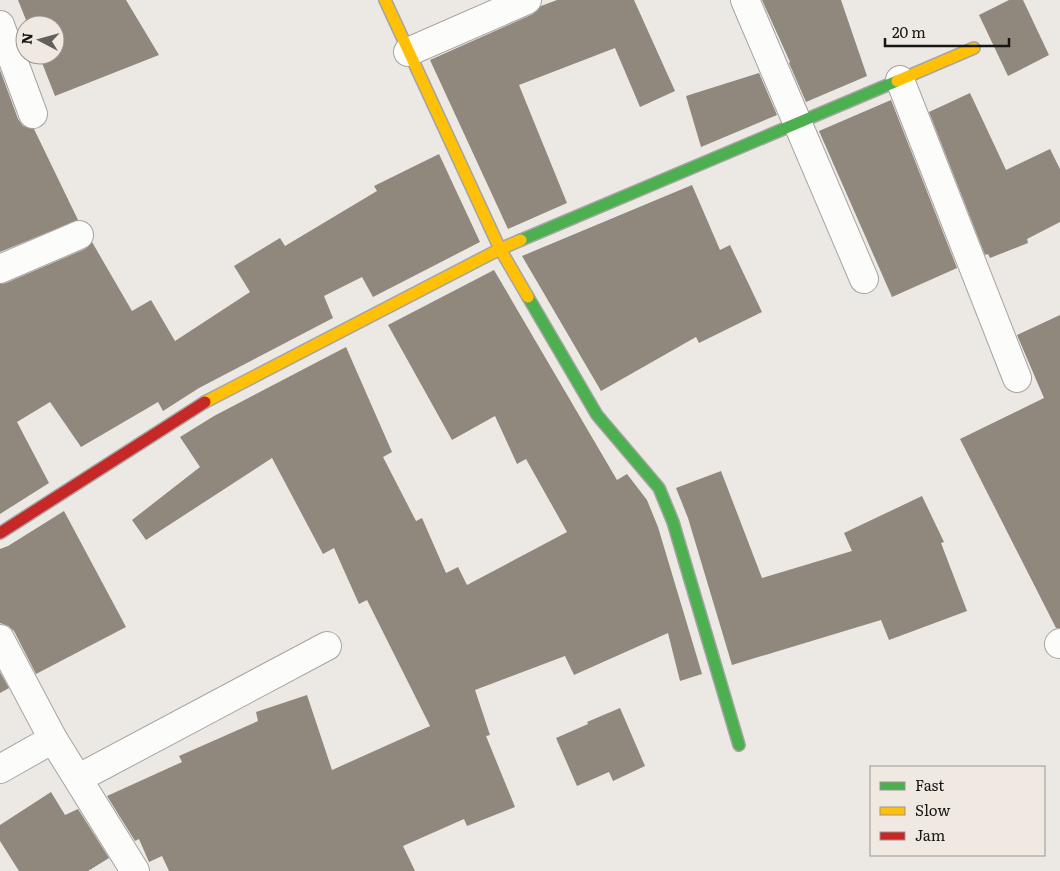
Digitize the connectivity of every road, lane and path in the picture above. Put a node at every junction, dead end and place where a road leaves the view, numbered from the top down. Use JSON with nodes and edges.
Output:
{"nodes":[{"id":1,"x":385,"y":0,"type":"edge"},
{"id":2,"x":527,"y":0,"type":"edge"},
{"id":3,"x":746,"y":0,"type":"edge"},
{"id":4,"x":0,"y":25,"type":"edge"},
{"id":5,"x":974,"y":48,"type":"dead end"},
{"id":6,"x":408,"y":52,"type":"junction"},
{"id":7,"x":900,"y":80,"type":"junction"},
{"id":8,"x":33,"y":114,"type":"dead end"},
{"id":9,"x":797,"y":123,"type":"junction"},
{"id":10,"x":79,"y":235,"type":"dead end"},
{"id":11,"x":500,"y":249,"type":"junction"},
{"id":12,"x":0,"y":269,"type":"edge"},
{"id":13,"x":864,"y":279,"type":"dead end"},
{"id":14,"x":1017,"y":378,"type":"dead end"},
{"id":15,"x":0,"y":533,"type":"edge"},
{"id":16,"x":0,"y":639,"type":"edge"},
{"id":17,"x":328,"y":646,"type":"dead end"},
{"id":18,"x":53,"y":739,"type":"junction"},
{"id":19,"x":739,"y":745,"type":"dead end"},
{"id":20,"x":0,"y":769,"type":"edge"},
{"id":21,"x":79,"y":778,"type":"junction"},
{"id":22,"x":135,"y":871,"type":"edge"}],
"edges":[{"from":1,"to":6,"type":"street"},
{"from":2,"to":6,"type":"street"},
{"from":3,"to":9,"type":"street"},
{"from":4,"to":8,"type":"street"},
{"from":5,"to":7,"type":"street"},
{"from":6,"to":11,"type":"street"},
{"from":7,"to":9,"type":"street"},
{"from":7,"to":14,"type":"street"},
{"from":9,"to":11,"type":"street"},
{"from":9,"to":13,"type":"street"},
{"from":10,"to":12,"type":"street"},
{"from":11,"to":15,"type":"street"},
{"from":11,"to":19,"type":"street"},
{"from":16,"to":18,"type":"street"},
{"from":17,"to":21,"type":"street"},
{"from":18,"to":20,"type":"street"},
{"from":18,"to":21,"type":"street"},
{"from":21,"to":22,"type":"street"}]}
